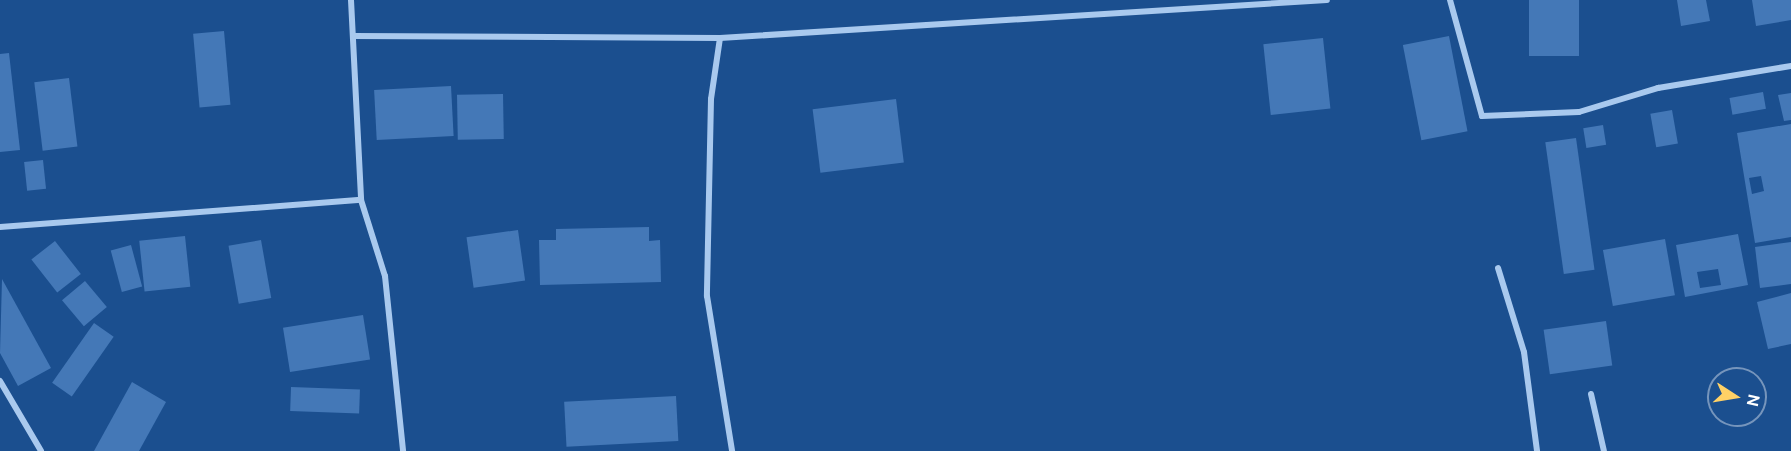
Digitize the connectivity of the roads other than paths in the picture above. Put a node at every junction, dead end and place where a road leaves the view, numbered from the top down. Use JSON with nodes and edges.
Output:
{"nodes":[{"id":1,"x":351,"y":0,"type":"edge"},
{"id":2,"x":1327,"y":0,"type":"edge"},
{"id":3,"x":1450,"y":0,"type":"edge"},
{"id":4,"x":354,"y":36,"type":"junction"},
{"id":5,"x":720,"y":38,"type":"junction"},
{"id":6,"x":1791,"y":66,"type":"edge"},
{"id":7,"x":362,"y":200,"type":"junction"},
{"id":8,"x":0,"y":227,"type":"edge"},
{"id":9,"x":1498,"y":268,"type":"dead end"},
{"id":10,"x":0,"y":381,"type":"edge"},
{"id":11,"x":1591,"y":394,"type":"dead end"},
{"id":12,"x":41,"y":451,"type":"edge"},
{"id":13,"x":403,"y":451,"type":"edge"},
{"id":14,"x":732,"y":451,"type":"edge"},
{"id":15,"x":1537,"y":451,"type":"edge"},
{"id":16,"x":1604,"y":451,"type":"edge"}],
"edges":[{"from":1,"to":4,"type":"street"},
{"from":2,"to":5,"type":"street"},
{"from":3,"to":6,"type":"street"},
{"from":4,"to":5,"type":"street"},
{"from":4,"to":7,"type":"street"},
{"from":5,"to":14,"type":"street"},
{"from":7,"to":8,"type":"street"},
{"from":7,"to":13,"type":"street"},
{"from":9,"to":15,"type":"street"},
{"from":10,"to":12,"type":"street"},
{"from":11,"to":16,"type":"street"}]}
